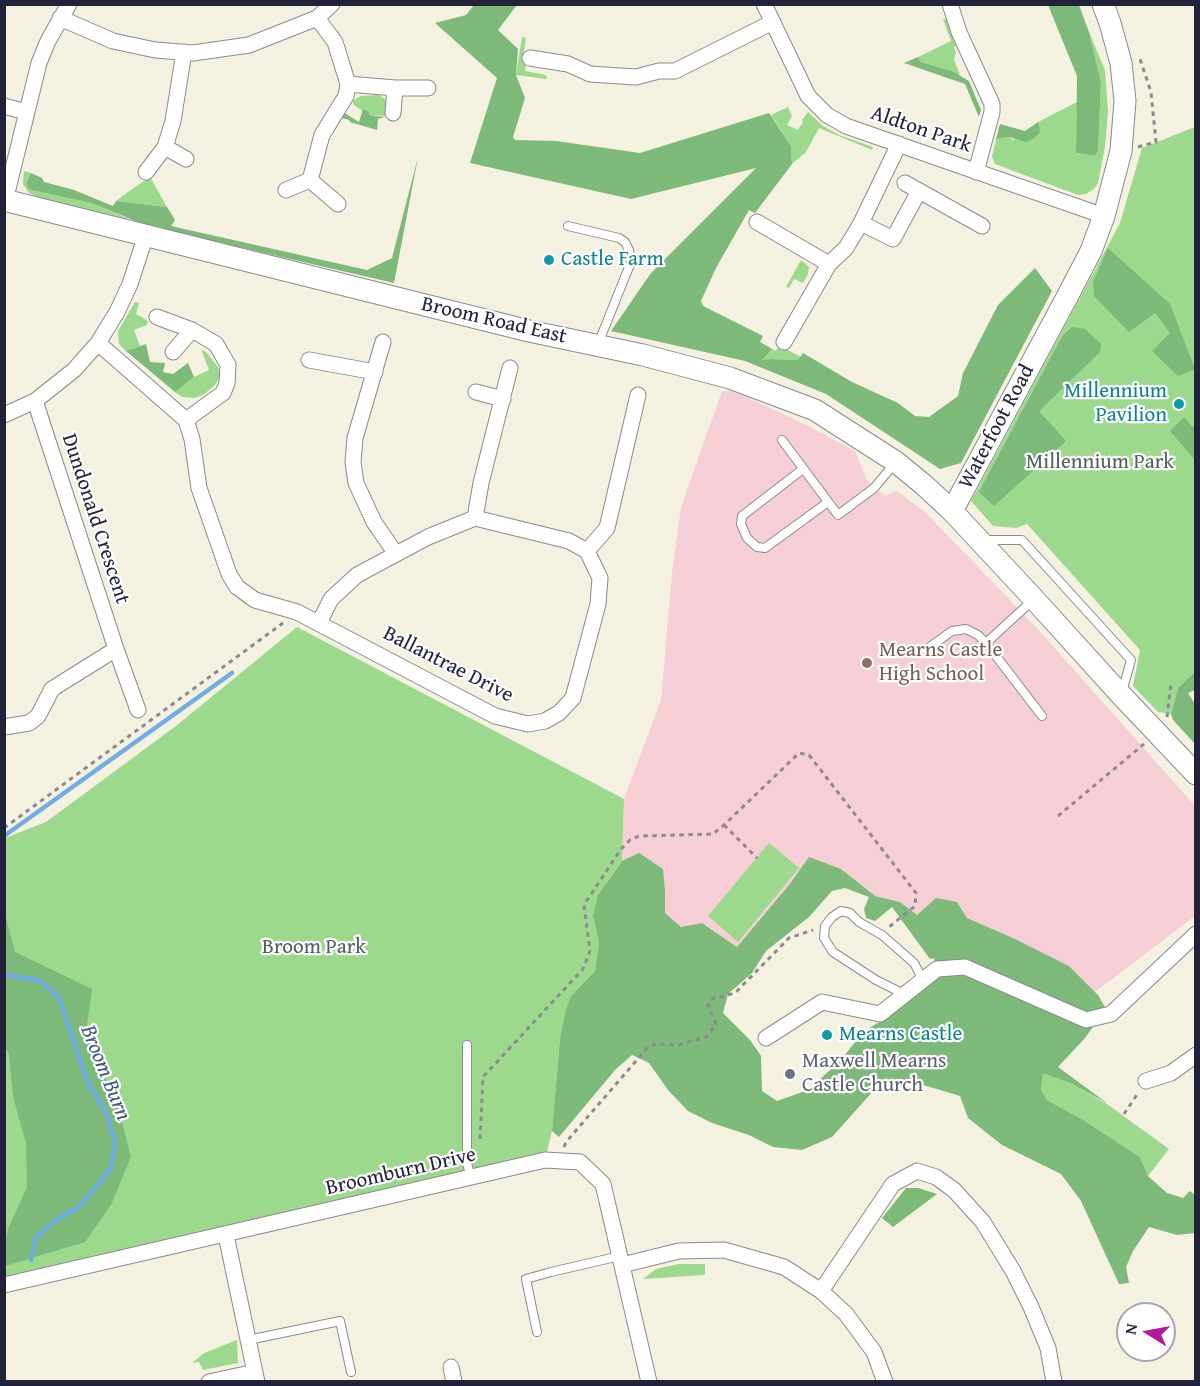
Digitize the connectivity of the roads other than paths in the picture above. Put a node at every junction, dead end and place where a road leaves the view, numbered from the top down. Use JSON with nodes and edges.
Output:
{"nodes":[{"id":1,"x":69,"y":4,"type":"edge"},
{"id":2,"x":332,"y":4,"type":"edge"},
{"id":3,"x":764,"y":4,"type":"edge"},
{"id":4,"x":950,"y":4,"type":"edge"},
{"id":5,"x":1103,"y":4,"type":"edge"},
{"id":6,"x":60,"y":18,"type":"junction"},
{"id":7,"x":318,"y":18,"type":"junction"},
{"id":8,"x":773,"y":22,"type":"junction"},
{"id":9,"x":184,"y":52,"type":"junction"},
{"id":10,"x":530,"y":58,"type":"dead end"},
{"id":11,"x":348,"y":84,"type":"junction"},
{"id":12,"x":395,"y":88,"type":"junction"},
{"id":13,"x":428,"y":88,"type":"dead end"},
{"id":14,"x":4,"y":106,"type":"edge"},
{"id":15,"x":26,"y":112,"type":"junction"},
{"id":16,"x":393,"y":113,"type":"dead end"},
{"id":17,"x":899,"y":144,"type":"junction"},
{"id":18,"x":165,"y":147,"type":"junction"},
{"id":19,"x":186,"y":159,"type":"dead end"},
{"id":20,"x":146,"y":172,"type":"dead end"},
{"id":21,"x":976,"y":172,"type":"junction"},
{"id":22,"x":310,"y":180,"type":"junction"},
{"id":23,"x":904,"y":183,"type":"dead end"},
{"id":24,"x":286,"y":190,"type":"dead end"},
{"id":25,"x":919,"y":191,"type":"junction"},
{"id":26,"x":5,"y":200,"type":"edge"},
{"id":27,"x":338,"y":204,"type":"dead end"},
{"id":28,"x":1104,"y":216,"type":"junction"},
{"id":29,"x":757,"y":222,"type":"dead end"},
{"id":30,"x":861,"y":223,"type":"junction"},
{"id":31,"x":568,"y":226,"type":"dead end"},
{"id":32,"x":982,"y":226,"type":"dead end"},
{"id":33,"x":146,"y":235,"type":"junction"},
{"id":34,"x":829,"y":264,"type":"junction"},
{"id":35,"x":157,"y":317,"type":"dead end"},
{"id":36,"x":192,"y":330,"type":"junction"},
{"id":37,"x":383,"y":342,"type":"dead end"},
{"id":38,"x":784,"y":342,"type":"dead end"},
{"id":39,"x":98,"y":343,"type":"junction"},
{"id":40,"x":598,"y":344,"type":"junction"},
{"id":41,"x":173,"y":352,"type":"dead end"},
{"id":42,"x":309,"y":360,"type":"dead end"},
{"id":43,"x":510,"y":368,"type":"dead end"},
{"id":44,"x":375,"y":372,"type":"junction"},
{"id":45,"x":476,"y":392,"type":"dead end"},
{"id":46,"x":638,"y":395,"type":"dead end"},
{"id":47,"x":503,"y":399,"type":"junction"},
{"id":48,"x":35,"y":401,"type":"junction"},
{"id":49,"x":4,"y":415,"type":"edge"},
{"id":50,"x":186,"y":420,"type":"junction"},
{"id":51,"x":782,"y":440,"type":"dead end"},
{"id":52,"x":896,"y":462,"type":"junction"},
{"id":53,"x":803,"y":469,"type":"junction"},
{"id":54,"x":828,"y":502,"type":"junction"},
{"id":55,"x":952,"y":511,"type":"junction"},
{"id":56,"x":475,"y":518,"type":"junction"},
{"id":57,"x":978,"y":540,"type":"junction"},
{"id":58,"x":587,"y":551,"type":"junction"},
{"id":59,"x":396,"y":554,"type":"junction"},
{"id":60,"x":1034,"y":599,"type":"junction"},
{"id":61,"x":319,"y":623,"type":"junction"},
{"id":62,"x":986,"y":643,"type":"junction"},
{"id":63,"x":931,"y":646,"type":"dead end"},
{"id":64,"x":116,"y":649,"type":"junction"},
{"id":65,"x":1121,"y":695,"type":"junction"},
{"id":66,"x":138,"y":710,"type":"dead end"},
{"id":67,"x":1042,"y":716,"type":"dead end"},
{"id":68,"x":4,"y":727,"type":"edge"},
{"id":69,"x":1196,"y":774,"type":"edge"},
{"id":70,"x":1196,"y":934,"type":"edge"},
{"id":71,"x":923,"y":980,"type":"junction"},
{"id":72,"x":904,"y":994,"type":"junction"},
{"id":73,"x":766,"y":1038,"type":"dead end"},
{"id":74,"x":467,"y":1045,"type":"dead end"},
{"id":75,"x":1196,"y":1055,"type":"edge"},
{"id":76,"x":1146,"y":1081,"type":"road end"},
{"id":77,"x":471,"y":1178,"type":"junction"},
{"id":78,"x":226,"y":1235,"type":"junction"},
{"id":79,"x":621,"y":1260,"type":"junction"},
{"id":80,"x":4,"y":1285,"type":"edge"},
{"id":81,"x":821,"y":1291,"type":"junction"},
{"id":82,"x":537,"y":1332,"type":"dead end"},
{"id":83,"x":248,"y":1340,"type":"junction"},
{"id":84,"x":351,"y":1372,"type":"dead end"},
{"id":85,"x":256,"y":1377,"type":"edge"},
{"id":86,"x":209,"y":1382,"type":"edge"},
{"id":87,"x":649,"y":1382,"type":"edge"},
{"id":88,"x":885,"y":1382,"type":"edge"},
{"id":89,"x":1054,"y":1382,"type":"edge"}],
"edges":[{"from":1,"to":6,"type":"street"},
{"from":2,"to":7,"type":"street"},
{"from":3,"to":8,"type":"street","name":"Aldton Park"},
{"from":4,"to":21,"type":"street"},
{"from":5,"to":28,"type":"street","name":"Waterfoot Road"},
{"from":6,"to":9,"type":"street"},
{"from":6,"to":15,"type":"street"},
{"from":7,"to":9,"type":"street"},
{"from":7,"to":11,"type":"street"},
{"from":8,"to":10,"type":"street"},
{"from":8,"to":17,"type":"street","name":"Aldton Park"},
{"from":9,"to":18,"type":"street"},
{"from":11,"to":12,"type":"street"},
{"from":11,"to":22,"type":"street"},
{"from":12,"to":13,"type":"street"},
{"from":12,"to":16,"type":"street"},
{"from":14,"to":15,"type":"street"},
{"from":15,"to":26,"type":"street"},
{"from":17,"to":21,"type":"street","name":"Aldton Park"},
{"from":17,"to":30,"type":"street"},
{"from":18,"to":19,"type":"street"},
{"from":18,"to":20,"type":"street"},
{"from":21,"to":28,"type":"street","name":"Aldton Park"},
{"from":22,"to":24,"type":"street"},
{"from":22,"to":27,"type":"street"},
{"from":23,"to":25,"type":"street"},
{"from":25,"to":30,"type":"street"},
{"from":25,"to":32,"type":"street"},
{"from":26,"to":33,"type":"street","name":"Broom Road East"},
{"from":28,"to":55,"type":"street","name":"Waterfoot Road"},
{"from":29,"to":34,"type":"street"},
{"from":30,"to":34,"type":"street"},
{"from":31,"to":40,"type":"lane"},
{"from":33,"to":39,"type":"street"},
{"from":33,"to":40,"type":"street","name":"Broom Road East"},
{"from":34,"to":38,"type":"street"},
{"from":35,"to":36,"type":"street"},
{"from":36,"to":41,"type":"street"},
{"from":36,"to":50,"type":"street"},
{"from":37,"to":44,"type":"street"},
{"from":39,"to":48,"type":"street"},
{"from":39,"to":50,"type":"street"},
{"from":40,"to":52,"type":"street","name":"Broom Road East"},
{"from":42,"to":44,"type":"street"},
{"from":43,"to":47,"type":"street"},
{"from":44,"to":59,"type":"street"},
{"from":45,"to":47,"type":"street"},
{"from":46,"to":58,"type":"street"},
{"from":47,"to":56,"type":"street"},
{"from":48,"to":49,"type":"street"},
{"from":48,"to":64,"type":"street","name":"Dundonald Crescent"},
{"from":50,"to":61,"type":"street","name":"Ballantrae Drive"},
{"from":51,"to":53,"type":"lane"},
{"from":52,"to":54,"type":"lane"},
{"from":52,"to":55,"type":"street","name":"Broom Road East"},
{"from":53,"to":54,"type":"lane"},
{"from":53,"to":54,"type":"lane"},
{"from":55,"to":57,"type":"street","name":"Waterfoot Road"},
{"from":56,"to":58,"type":"street"},
{"from":56,"to":59,"type":"street"},
{"from":57,"to":60,"type":"street","name":"Waterfoot Road"},
{"from":57,"to":65,"type":"lane"},
{"from":58,"to":61,"type":"street","name":"Ballantrae Drive"},
{"from":59,"to":61,"type":"street"},
{"from":60,"to":62,"type":"lane"},
{"from":60,"to":65,"type":"street","name":"Waterfoot Road"},
{"from":62,"to":63,"type":"lane"},
{"from":62,"to":67,"type":"lane"},
{"from":64,"to":66,"type":"street","name":"Dundonald Crescent"},
{"from":64,"to":68,"type":"street"},
{"from":65,"to":69,"type":"street","name":"Waterfoot Road"},
{"from":70,"to":71,"type":"street"},
{"from":71,"to":72,"type":"street"},
{"from":71,"to":72,"type":"lane"},
{"from":72,"to":73,"type":"street"},
{"from":74,"to":77,"type":"lane"},
{"from":75,"to":76,"type":"street"},
{"from":77,"to":78,"type":"street","name":"Broomburn Drive"},
{"from":77,"to":79,"type":"street","name":"Broomburn Drive"},
{"from":78,"to":80,"type":"street","name":"Broomburn Drive"},
{"from":78,"to":83,"type":"street"},
{"from":79,"to":81,"type":"street"},
{"from":79,"to":82,"type":"lane"},
{"from":79,"to":87,"type":"street","name":"Broomburn Drive"},
{"from":81,"to":88,"type":"street"},
{"from":81,"to":89,"type":"street"},
{"from":83,"to":84,"type":"lane"},
{"from":83,"to":85,"type":"street"},
{"from":85,"to":86,"type":"street"}]}
